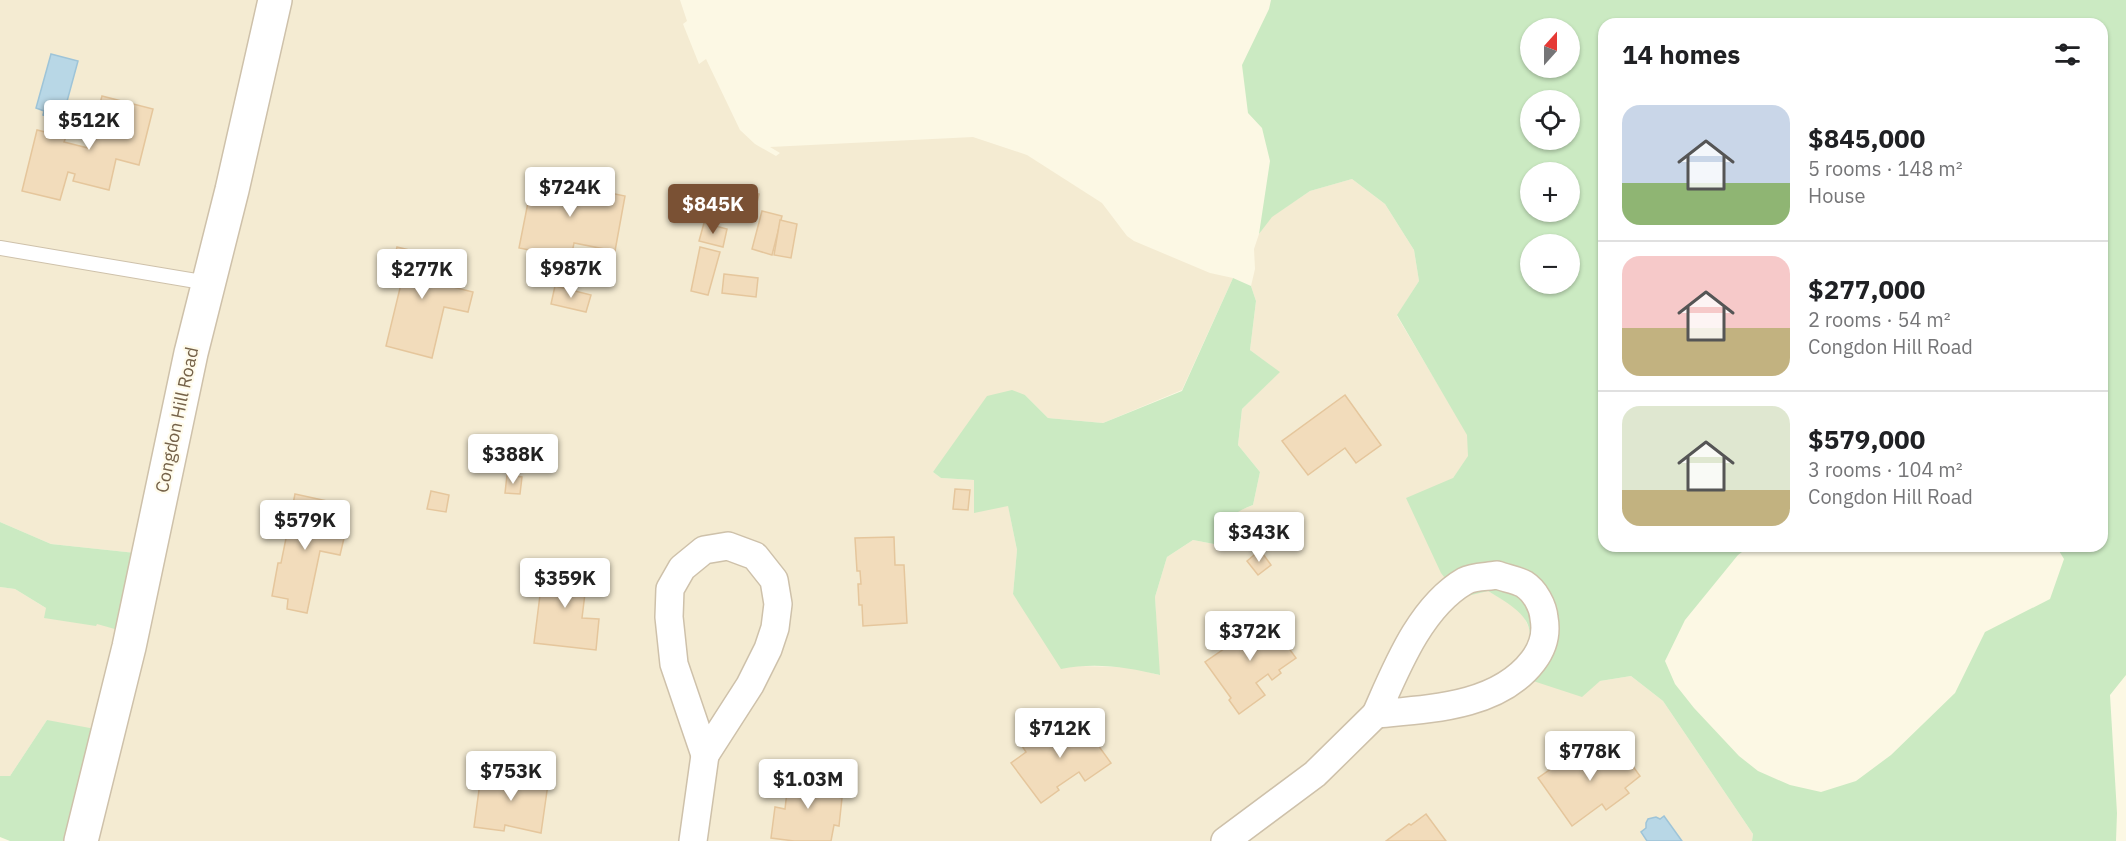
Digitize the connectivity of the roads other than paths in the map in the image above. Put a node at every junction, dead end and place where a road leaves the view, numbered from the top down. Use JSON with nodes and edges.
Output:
{"nodes":[{"id":1,"x":275,"y":0,"type":"edge"},
{"id":2,"x":0,"y":248,"type":"edge"},
{"id":3,"x":208,"y":283,"type":"junction"},
{"id":4,"x":1376,"y":714,"type":"junction"},
{"id":5,"x":705,"y":755,"type":"junction"},
{"id":6,"x":81,"y":841,"type":"edge"},
{"id":7,"x":693,"y":841,"type":"edge"},
{"id":8,"x":1225,"y":841,"type":"edge"}],
"edges":[{"from":1,"to":3,"type":"street","name":"Congdon Hill Road"},
{"from":2,"to":3,"type":"lane"},
{"from":3,"to":6,"type":"street","name":"Congdon Hill Road"},
{"from":4,"to":4,"type":"street"},
{"from":4,"to":8,"type":"street"},
{"from":5,"to":5,"type":"street"},
{"from":5,"to":7,"type":"street"}]}
